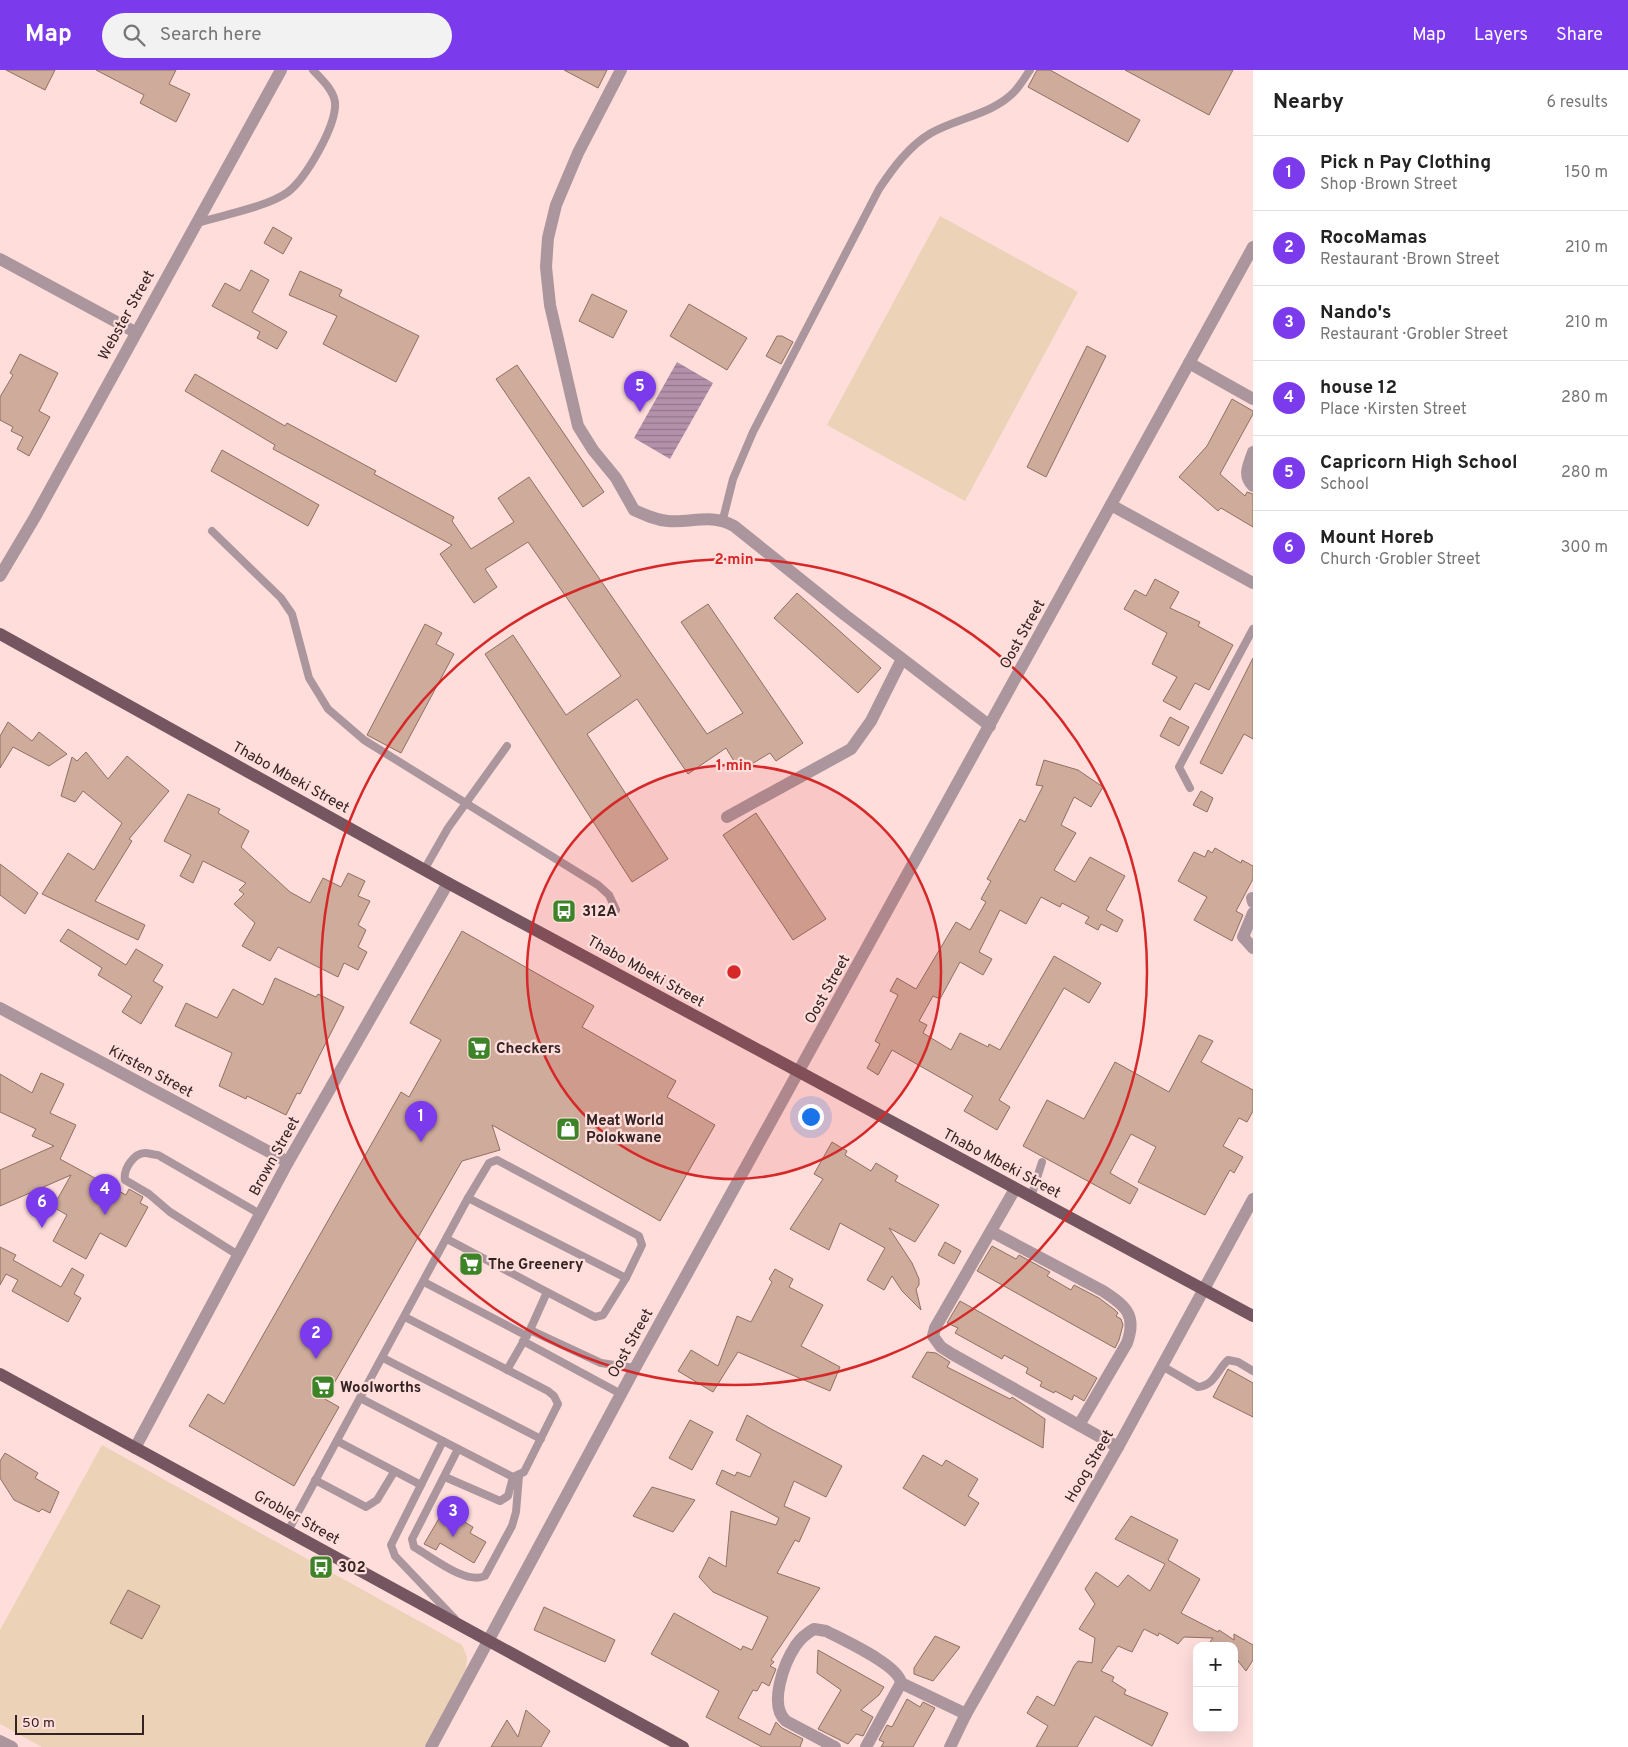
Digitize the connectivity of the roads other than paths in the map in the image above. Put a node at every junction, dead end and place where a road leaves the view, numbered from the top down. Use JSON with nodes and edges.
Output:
{"nodes":[{"id":1,"x":280,"y":70,"type":"edge"},
{"id":2,"x":313,"y":70,"type":"edge"},
{"id":3,"x":621,"y":70,"type":"edge"},
{"id":4,"x":1030,"y":70,"type":"edge"},
{"id":5,"x":195,"y":224,"type":"junction"},
{"id":6,"x":1253,"y":247,"type":"edge"},
{"id":7,"x":0,"y":259,"type":"edge"},
{"id":8,"x":135,"y":332,"type":"junction"},
{"id":9,"x":1189,"y":363,"type":"junction"},
{"id":10,"x":1253,"y":399,"type":"edge"},
{"id":11,"x":1253,"y":452,"type":"edge"},
{"id":12,"x":1253,"y":486,"type":"edge"},
{"id":13,"x":1111,"y":505,"type":"junction"},
{"id":14,"x":722,"y":520,"type":"junction"},
{"id":15,"x":212,"y":531,"type":"dead end"},
{"id":16,"x":0,"y":576,"type":"edge"},
{"id":17,"x":1253,"y":584,"type":"edge"},
{"id":18,"x":1253,"y":629,"type":"edge"},
{"id":19,"x":0,"y":634,"type":"edge"},
{"id":20,"x":902,"y":659,"type":"junction"},
{"id":21,"x":990,"y":726,"type":"junction"},
{"id":22,"x":507,"y":746,"type":"dead end"},
{"id":23,"x":1190,"y":788,"type":"dead end"},
{"id":24,"x":467,"y":803,"type":"junction"},
{"id":25,"x":727,"y":817,"type":"dead end"},
{"id":26,"x":424,"y":870,"type":"junction"},
{"id":27,"x":448,"y":883,"type":"junction"},
{"id":28,"x":616,"y":910,"type":"dead end"},
{"id":29,"x":1253,"y":913,"type":"edge"},
{"id":30,"x":1253,"y":948,"type":"edge"},
{"id":31,"x":0,"y":1008,"type":"edge"},
{"id":32,"x":799,"y":1073,"type":"junction"},
{"id":33,"x":288,"y":1162,"type":"junction"},
{"id":34,"x":1042,"y":1162,"type":"dead end"},
{"id":35,"x":1016,"y":1189,"type":"junction"},
{"id":36,"x":1031,"y":1197,"type":"junction"},
{"id":37,"x":468,"y":1198,"type":"junction"},
{"id":38,"x":1253,"y":1199,"type":"edge"},
{"id":39,"x":260,"y":1214,"type":"junction"},
{"id":40,"x":992,"y":1232,"type":"junction"},
{"id":41,"x":447,"y":1239,"type":"junction"},
{"id":42,"x":238,"y":1255,"type":"junction"},
{"id":43,"x":626,"y":1278,"type":"junction"},
{"id":44,"x":424,"y":1282,"type":"junction"},
{"id":45,"x":1203,"y":1289,"type":"junction"},
{"id":46,"x":547,"y":1292,"type":"junction"},
{"id":47,"x":1253,"y":1316,"type":"edge"},
{"id":48,"x":405,"y":1317,"type":"junction"},
{"id":49,"x":527,"y":1336,"type":"junction"},
{"id":50,"x":383,"y":1358,"type":"junction"},
{"id":51,"x":1162,"y":1366,"type":"junction"},
{"id":52,"x":635,"y":1368,"type":"junction"},
{"id":53,"x":507,"y":1370,"type":"junction"},
{"id":54,"x":1253,"y":1371,"type":"edge"},
{"id":55,"x":0,"y":1374,"type":"edge"},
{"id":56,"x":621,"y":1394,"type":"junction"},
{"id":57,"x":360,"y":1398,"type":"junction"},
{"id":58,"x":1079,"y":1425,"type":"junction"},
{"id":59,"x":541,"y":1439,"type":"junction"},
{"id":60,"x":337,"y":1441,"type":"junction"},
{"id":61,"x":443,"y":1441,"type":"junction"},
{"id":62,"x":1118,"y":1447,"type":"junction"},
{"id":63,"x":135,"y":1448,"type":"junction"},
{"id":64,"x":458,"y":1449,"type":"junction"},
{"id":65,"x":394,"y":1472,"type":"junction"},
{"id":66,"x":516,"y":1476,"type":"junction"},
{"id":67,"x":446,"y":1477,"type":"junction"},
{"id":68,"x":315,"y":1480,"type":"junction"},
{"id":69,"x":421,"y":1485,"type":"junction"},
{"id":70,"x":288,"y":1531,"type":"junction"},
{"id":71,"x":462,"y":1626,"type":"junction"},
{"id":72,"x":489,"y":1641,"type":"junction"},
{"id":73,"x":901,"y":1683,"type":"junction"},
{"id":74,"x":966,"y":1714,"type":"junction"},
{"id":75,"x":0,"y":1741,"type":"edge"},
{"id":76,"x":12,"y":1747,"type":"edge"},
{"id":77,"x":431,"y":1747,"type":"edge"},
{"id":78,"x":683,"y":1747,"type":"edge"},
{"id":79,"x":834,"y":1747,"type":"edge"},
{"id":80,"x":866,"y":1747,"type":"edge"},
{"id":81,"x":950,"y":1747,"type":"edge"}],
"edges":[{"from":1,"to":5,"type":"street","name":"Webster Street"},
{"from":2,"to":5,"type":"lane"},
{"from":3,"to":14,"type":"street"},
{"from":4,"to":14,"type":"lane"},
{"from":5,"to":8,"type":"street","name":"Webster Street"},
{"from":6,"to":9,"type":"street","name":"Oost Street"},
{"from":7,"to":8,"type":"street"},
{"from":8,"to":16,"type":"street","name":"Webster Street"},
{"from":9,"to":10,"type":"street"},
{"from":9,"to":13,"type":"street","name":"Oost Street"},
{"from":11,"to":12,"type":"street"},
{"from":13,"to":17,"type":"street"},
{"from":13,"to":21,"type":"street","name":"Oost Street"},
{"from":14,"to":20,"type":"street"},
{"from":15,"to":24,"type":"lane"},
{"from":18,"to":23,"type":"lane"},
{"from":19,"to":26,"type":"main road","name":"Thabo Mbeki Street"},
{"from":20,"to":21,"type":"street"},
{"from":20,"to":25,"type":"street"},
{"from":21,"to":32,"type":"street","name":"Oost Street"},
{"from":22,"to":24,"type":"lane"},
{"from":24,"to":26,"type":"lane"},
{"from":24,"to":28,"type":"lane"},
{"from":26,"to":27,"type":"main road","name":"Thabo Mbeki Street"},
{"from":27,"to":32,"type":"main road","name":"Thabo Mbeki Street"},
{"from":27,"to":33,"type":"street","name":"Brown Street"},
{"from":29,"to":30,"type":"street"},
{"from":31,"to":33,"type":"street","name":"Kirsten Street"},
{"from":32,"to":35,"type":"main road","name":"Thabo Mbeki Street"},
{"from":32,"to":52,"type":"street","name":"Oost Street"},
{"from":33,"to":39,"type":"street","name":"Brown Street"},
{"from":34,"to":36,"type":"lane"},
{"from":35,"to":36,"type":"main road","name":"Thabo Mbeki Street"},
{"from":35,"to":40,"type":"street"},
{"from":36,"to":45,"type":"main road","name":"Thabo Mbeki Street"},
{"from":37,"to":41,"type":"lane"},
{"from":37,"to":43,"type":"lane"},
{"from":37,"to":43,"type":"lane"},
{"from":38,"to":45,"type":"street","name":"Hoog Street"},
{"from":39,"to":42,"type":"street","name":"Brown Street"},
{"from":39,"to":42,"type":"lane"},
{"from":40,"to":58,"type":"street"},
{"from":40,"to":58,"type":"street"},
{"from":41,"to":44,"type":"lane"},
{"from":41,"to":46,"type":"lane"},
{"from":42,"to":63,"type":"street","name":"Brown Street"},
{"from":43,"to":46,"type":"lane"},
{"from":44,"to":48,"type":"lane"},
{"from":44,"to":49,"type":"lane"},
{"from":45,"to":47,"type":"main road","name":"Thabo Mbeki Street"},
{"from":45,"to":51,"type":"street","name":"Hoog Street"},
{"from":46,"to":49,"type":"lane"},
{"from":48,"to":50,"type":"lane"},
{"from":48,"to":53,"type":"lane"},
{"from":49,"to":52,"type":"lane"},
{"from":49,"to":53,"type":"lane"},
{"from":49,"to":56,"type":"lane"},
{"from":50,"to":57,"type":"lane"},
{"from":50,"to":59,"type":"lane"},
{"from":51,"to":54,"type":"lane"},
{"from":51,"to":62,"type":"street","name":"Hoog Street"},
{"from":52,"to":56,"type":"street","name":"Oost Street"},
{"from":53,"to":59,"type":"lane"},
{"from":55,"to":63,"type":"main road","name":"Grobler Street"},
{"from":56,"to":72,"type":"street","name":"Oost Street"},
{"from":57,"to":60,"type":"lane"},
{"from":57,"to":61,"type":"lane"},
{"from":58,"to":62,"type":"street"},
{"from":59,"to":66,"type":"lane"},
{"from":60,"to":65,"type":"lane"},
{"from":60,"to":68,"type":"lane"},
{"from":61,"to":64,"type":"lane"},
{"from":61,"to":69,"type":"lane"},
{"from":62,"to":74,"type":"street","name":"Hoog Street"},
{"from":63,"to":70,"type":"main road","name":"Grobler Street"},
{"from":64,"to":66,"type":"lane"},
{"from":64,"to":67,"type":"lane"},
{"from":65,"to":68,"type":"lane"},
{"from":65,"to":69,"type":"lane"},
{"from":66,"to":67,"type":"lane"},
{"from":66,"to":67,"type":"lane"},
{"from":68,"to":70,"type":"lane"},
{"from":69,"to":71,"type":"lane"},
{"from":70,"to":71,"type":"main road","name":"Grobler Street"},
{"from":71,"to":72,"type":"main road","name":"Grobler Street"},
{"from":72,"to":77,"type":"street","name":"Oost Street"},
{"from":72,"to":78,"type":"main road","name":"Grobler Street"},
{"from":73,"to":74,"type":"street"},
{"from":73,"to":79,"type":"street"},
{"from":73,"to":80,"type":"street"},
{"from":74,"to":81,"type":"street","name":"Hoog Street"},
{"from":75,"to":76,"type":"street"}]}
